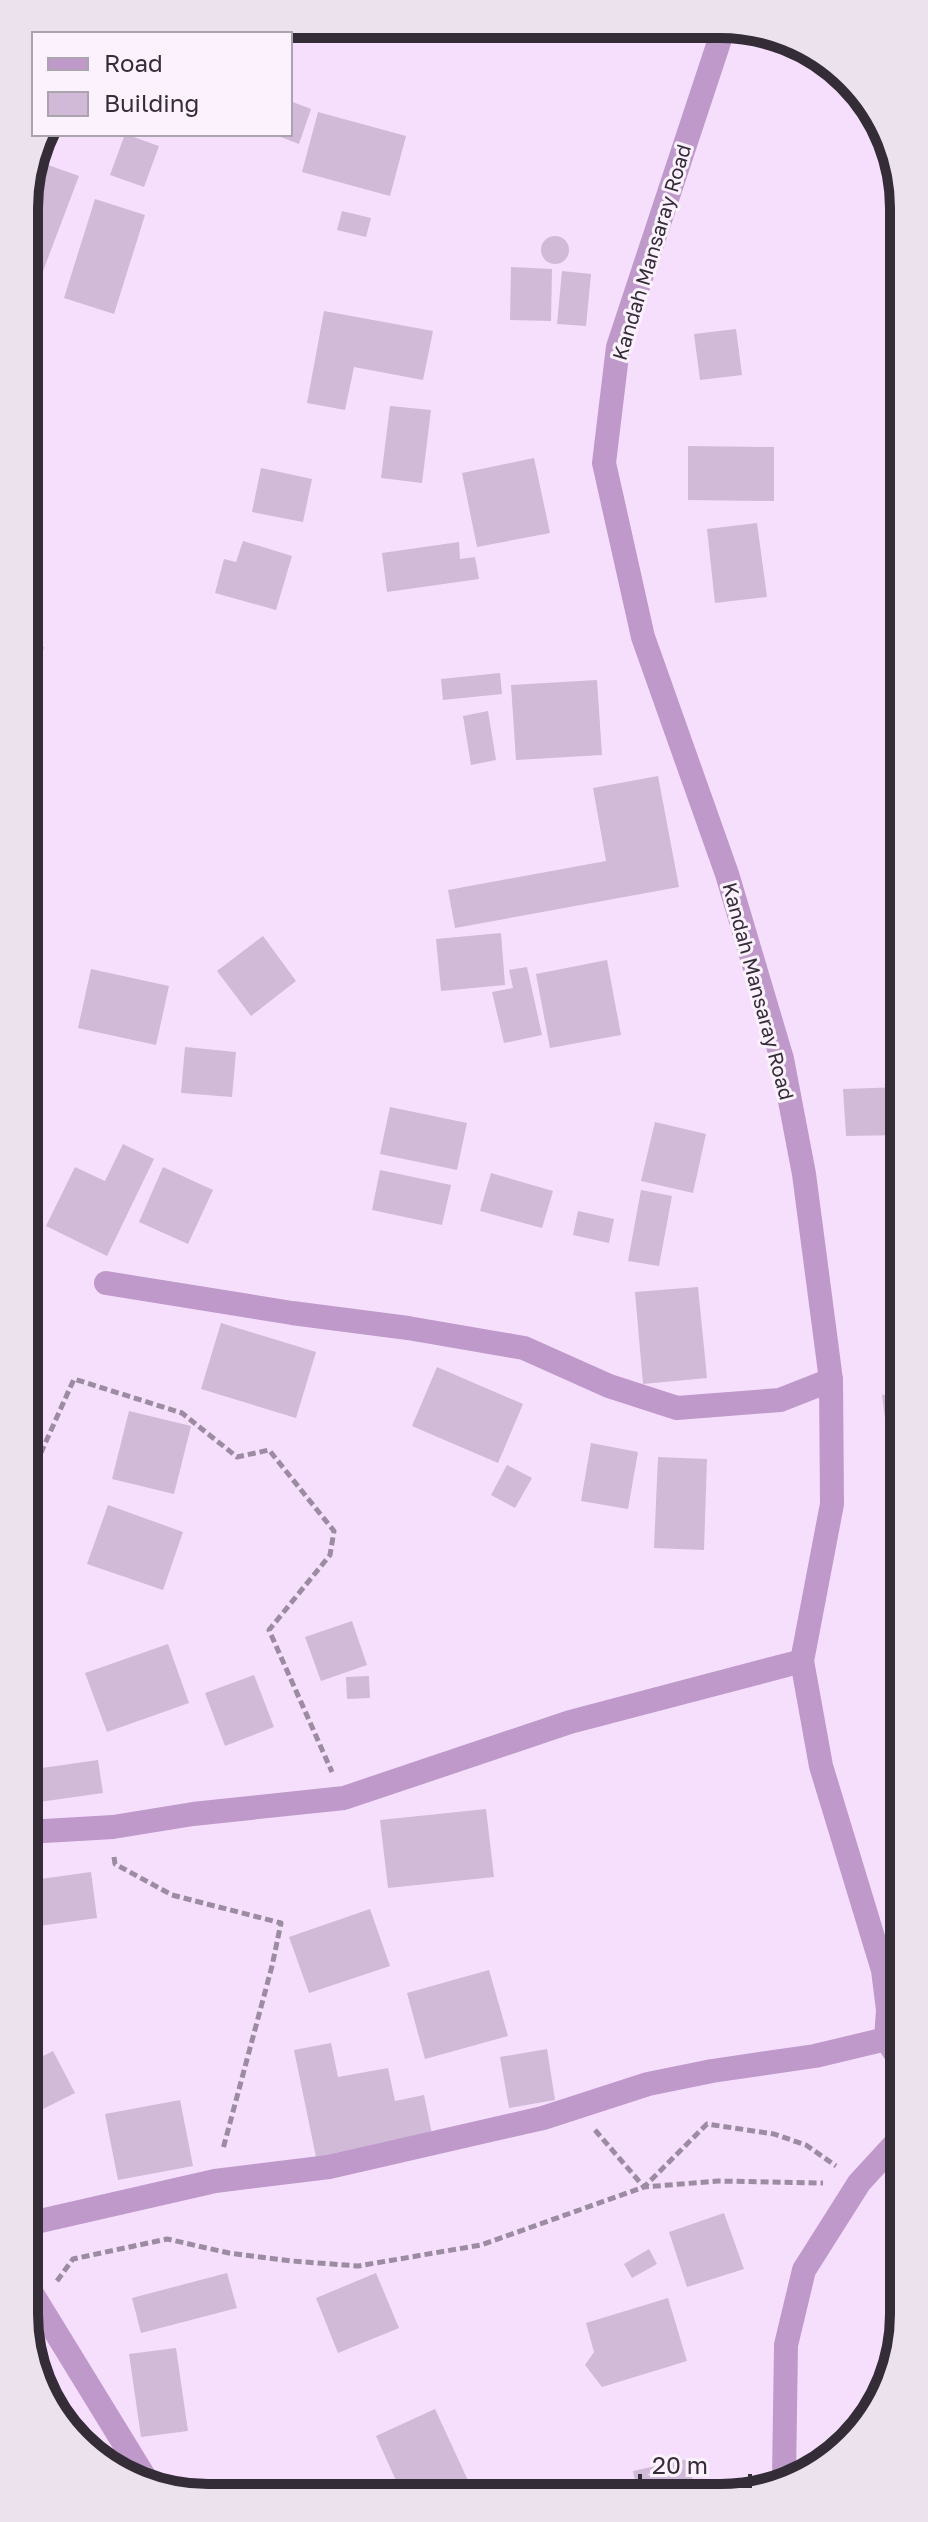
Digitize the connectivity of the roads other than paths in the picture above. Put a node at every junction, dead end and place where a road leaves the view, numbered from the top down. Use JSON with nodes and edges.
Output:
{"nodes":[{"id":1,"x":720,"y":38,"type":"edge"},
{"id":2,"x":106,"y":1283,"type":"dead end"},
{"id":3,"x":831,"y":1380,"type":"junction"},
{"id":4,"x":802,"y":1661,"type":"junction"},
{"id":5,"x":38,"y":1831,"type":"edge"},
{"id":6,"x":886,"y":2039,"type":"junction"},
{"id":7,"x":890,"y":2045,"type":"edge"},
{"id":8,"x":890,"y":2149,"type":"edge"},
{"id":9,"x":38,"y":2221,"type":"edge"},
{"id":10,"x":38,"y":2303,"type":"edge"},
{"id":11,"x":140,"y":2469,"type":"edge"},
{"id":12,"x":784,"y":2471,"type":"edge"}],
"edges":[{"from":1,"to":3,"type":"street","name":"Kandah Mansaray Road"},
{"from":2,"to":3,"type":"street"},
{"from":3,"to":4,"type":"street","name":"Kandah Mansaray Road"},
{"from":4,"to":5,"type":"street"},
{"from":4,"to":6,"type":"street","name":"Kandah Mansaray Road"},
{"from":6,"to":7,"type":"street"},
{"from":6,"to":9,"type":"street"},
{"from":8,"to":12,"type":"street"},
{"from":10,"to":11,"type":"street"}]}
